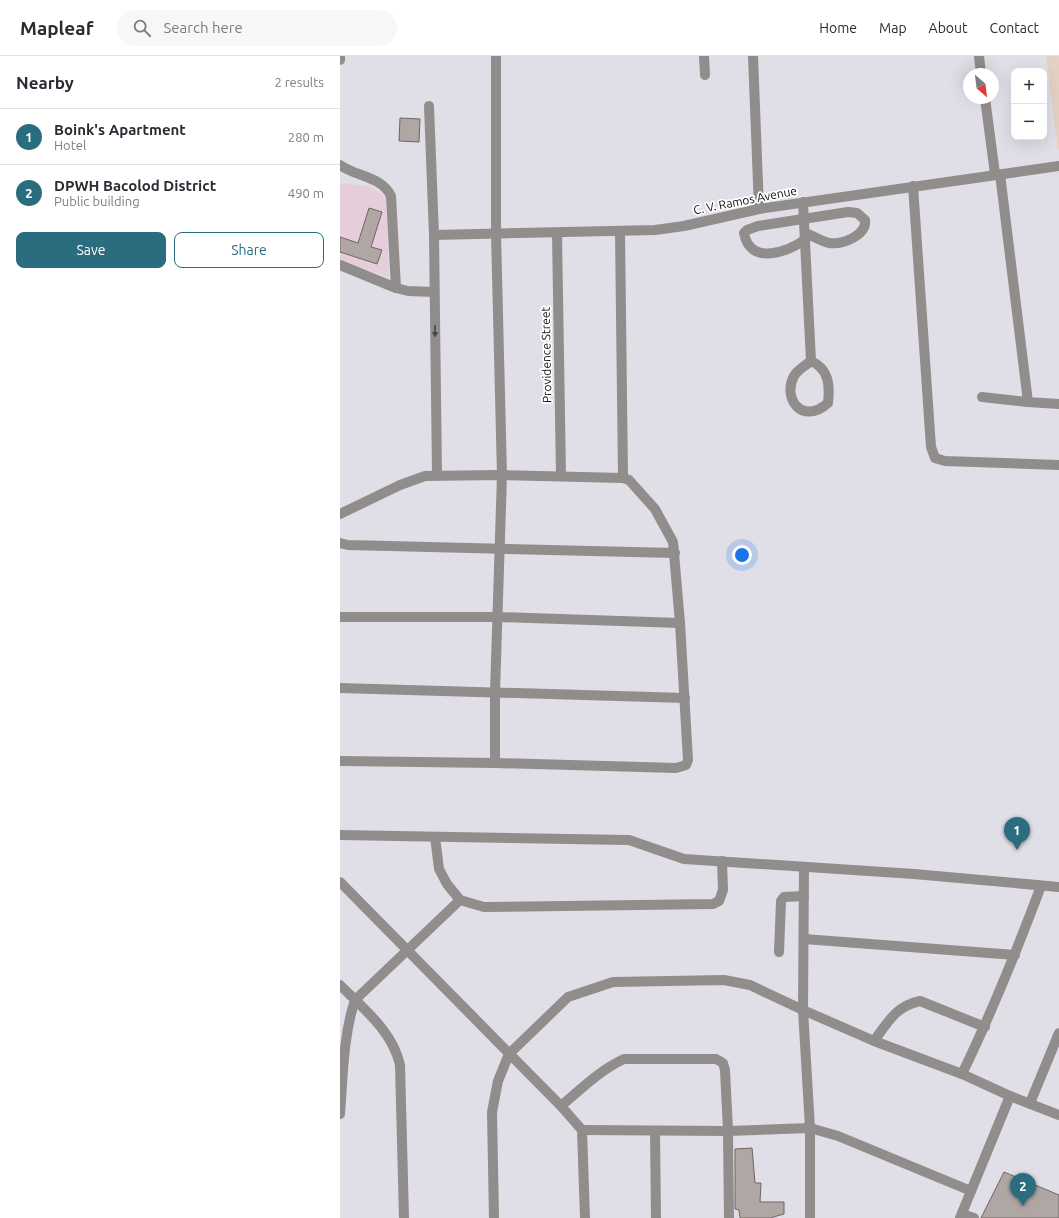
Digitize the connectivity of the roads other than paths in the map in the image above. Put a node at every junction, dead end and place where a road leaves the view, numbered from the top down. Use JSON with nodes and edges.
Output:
{"nodes":[{"id":1,"x":340,"y":56,"type":"edge"},
{"id":2,"x":496,"y":56,"type":"edge"},
{"id":3,"x":704,"y":56,"type":"edge"},
{"id":4,"x":753,"y":56,"type":"edge"},
{"id":5,"x":979,"y":56,"type":"edge"},
{"id":6,"x":340,"y":60,"type":"edge"},
{"id":7,"x":980,"y":68,"type":"edge"},
{"id":8,"x":705,"y":75,"type":"dead end"},
{"id":9,"x":986,"y":104,"type":"edge"},
{"id":10,"x":429,"y":106,"type":"dead end"},
{"id":11,"x":340,"y":165,"type":"edge"},
{"id":12,"x":1059,"y":166,"type":"edge"},
{"id":13,"x":997,"y":174,"type":"junction"},
{"id":14,"x":913,"y":186,"type":"junction"},
{"id":15,"x":804,"y":202,"type":"junction"},
{"id":16,"x":759,"y":209,"type":"junction"},
{"id":17,"x":805,"y":218,"type":"junction"},
{"id":18,"x":620,"y":231,"type":"junction"},
{"id":19,"x":496,"y":234,"type":"junction"},
{"id":20,"x":557,"y":234,"type":"junction"},
{"id":21,"x":434,"y":235,"type":"junction"},
{"id":22,"x":806,"y":236,"type":"junction"},
{"id":23,"x":340,"y":265,"type":"edge"},
{"id":24,"x":396,"y":288,"type":"junction"},
{"id":25,"x":434,"y":292,"type":"junction"},
{"id":26,"x":811,"y":361,"type":"junction"},
{"id":27,"x":982,"y":397,"type":"dead end"},
{"id":28,"x":1028,"y":402,"type":"junction"},
{"id":29,"x":1059,"y":404,"type":"edge"},
{"id":30,"x":1059,"y":465,"type":"edge"},
{"id":31,"x":437,"y":474,"type":"junction"},
{"id":32,"x":502,"y":475,"type":"junction"},
{"id":33,"x":561,"y":476,"type":"junction"},
{"id":34,"x":623,"y":478,"type":"junction"},
{"id":35,"x":340,"y":514,"type":"edge"},
{"id":36,"x":340,"y":543,"type":"edge"},
{"id":37,"x":500,"y":548,"type":"junction"},
{"id":38,"x":675,"y":553,"type":"junction"},
{"id":39,"x":340,"y":617,"type":"edge"},
{"id":40,"x":498,"y":617,"type":"junction"},
{"id":41,"x":680,"y":624,"type":"junction"},
{"id":42,"x":340,"y":688,"type":"edge"},
{"id":43,"x":495,"y":692,"type":"junction"},
{"id":44,"x":685,"y":698,"type":"junction"},
{"id":45,"x":340,"y":761,"type":"edge"},
{"id":46,"x":495,"y":763,"type":"junction"},
{"id":47,"x":340,"y":834,"type":"edge"},
{"id":48,"x":434,"y":837,"type":"junction"},
{"id":49,"x":722,"y":861,"type":"junction"},
{"id":50,"x":804,"y":867,"type":"junction"},
{"id":51,"x":340,"y":882,"type":"edge"},
{"id":52,"x":1041,"y":886,"type":"junction"},
{"id":53,"x":1059,"y":887,"type":"edge"},
{"id":54,"x":804,"y":896,"type":"junction"},
{"id":55,"x":460,"y":900,"type":"junction"},
{"id":56,"x":804,"y":939,"type":"junction"},
{"id":57,"x":406,"y":950,"type":"junction"},
{"id":58,"x":779,"y":952,"type":"dead end"},
{"id":59,"x":1015,"y":955,"type":"junction"},
{"id":60,"x":340,"y":984,"type":"edge"},
{"id":61,"x":355,"y":1000,"type":"junction"},
{"id":62,"x":803,"y":1010,"type":"junction"},
{"id":63,"x":985,"y":1027,"type":"junction"},
{"id":64,"x":1059,"y":1033,"type":"edge"},
{"id":65,"x":874,"y":1040,"type":"junction"},
{"id":66,"x":509,"y":1054,"type":"junction"},
{"id":67,"x":962,"y":1074,"type":"junction"},
{"id":68,"x":1010,"y":1096,"type":"junction"},
{"id":69,"x":1030,"y":1103,"type":"junction"},
{"id":70,"x":561,"y":1106,"type":"junction"},
{"id":71,"x":340,"y":1114,"type":"edge"},
{"id":72,"x":1059,"y":1115,"type":"edge"},
{"id":73,"x":810,"y":1128,"type":"junction"},
{"id":74,"x":582,"y":1130,"type":"junction"},
{"id":75,"x":728,"y":1130,"type":"junction"},
{"id":76,"x":654,"y":1131,"type":"junction"},
{"id":77,"x":971,"y":1191,"type":"junction"},
{"id":78,"x":961,"y":1216,"type":"edge"},
{"id":79,"x":404,"y":1218,"type":"edge"},
{"id":80,"x":494,"y":1218,"type":"edge"},
{"id":81,"x":585,"y":1218,"type":"edge"},
{"id":82,"x":656,"y":1218,"type":"edge"},
{"id":83,"x":729,"y":1218,"type":"edge"},
{"id":84,"x":810,"y":1218,"type":"edge"},
{"id":85,"x":974,"y":1218,"type":"edge"}],
"edges":[{"from":1,"to":6,"type":"street"},
{"from":2,"to":19,"type":"street"},
{"from":3,"to":8,"type":"street"},
{"from":4,"to":16,"type":"street"},
{"from":5,"to":7,"type":"street"},
{"from":9,"to":13,"type":"street"},
{"from":10,"to":21,"type":"street"},
{"from":11,"to":24,"type":"street"},
{"from":12,"to":13,"type":"street","name":"C. V. Ramos Avenue"},
{"from":13,"to":14,"type":"street","name":"C. V. Ramos Avenue"},
{"from":13,"to":28,"type":"street"},
{"from":14,"to":15,"type":"street","name":"C. V. Ramos Avenue"},
{"from":14,"to":30,"type":"street"},
{"from":15,"to":16,"type":"street","name":"C. V. Ramos Avenue"},
{"from":15,"to":17,"type":"street"},
{"from":16,"to":18,"type":"street","name":"C. V. Ramos Avenue"},
{"from":17,"to":22,"type":"street"},
{"from":17,"to":22,"type":"street"},
{"from":17,"to":22,"type":"street"},
{"from":18,"to":20,"type":"street","name":"C. V. Ramos Avenue"},
{"from":18,"to":34,"type":"street"},
{"from":19,"to":20,"type":"street","name":"C. V. Ramos Avenue"},
{"from":19,"to":21,"type":"street","name":"C. V. Ramos Avenue"},
{"from":19,"to":32,"type":"street"},
{"from":20,"to":33,"type":"street","name":"Providence Street"},
{"from":21,"to":25,"type":"street"},
{"from":22,"to":26,"type":"street"},
{"from":23,"to":24,"type":"street"},
{"from":24,"to":25,"type":"street"},
{"from":25,"to":31,"type":"street","one_way":true},
{"from":26,"to":26,"type":"street"},
{"from":27,"to":28,"type":"street"},
{"from":28,"to":29,"type":"street"},
{"from":31,"to":32,"type":"street"},
{"from":31,"to":35,"type":"street"},
{"from":32,"to":33,"type":"street"},
{"from":32,"to":37,"type":"street"},
{"from":33,"to":34,"type":"street"},
{"from":34,"to":38,"type":"street"},
{"from":36,"to":37,"type":"street"},
{"from":37,"to":38,"type":"street"},
{"from":37,"to":40,"type":"street"},
{"from":38,"to":41,"type":"street"},
{"from":39,"to":40,"type":"street"},
{"from":40,"to":41,"type":"street"},
{"from":40,"to":43,"type":"street"},
{"from":41,"to":44,"type":"street"},
{"from":42,"to":43,"type":"street"},
{"from":43,"to":44,"type":"street"},
{"from":43,"to":46,"type":"street"},
{"from":44,"to":46,"type":"street"},
{"from":45,"to":46,"type":"street"},
{"from":47,"to":48,"type":"street"},
{"from":48,"to":49,"type":"street"},
{"from":48,"to":55,"type":"street"},
{"from":49,"to":50,"type":"street"},
{"from":49,"to":55,"type":"street"},
{"from":50,"to":52,"type":"street"},
{"from":50,"to":54,"type":"street"},
{"from":51,"to":57,"type":"street"},
{"from":52,"to":53,"type":"street"},
{"from":52,"to":59,"type":"street"},
{"from":54,"to":56,"type":"street"},
{"from":54,"to":58,"type":"street"},
{"from":55,"to":57,"type":"street"},
{"from":56,"to":59,"type":"street"},
{"from":56,"to":62,"type":"street"},
{"from":57,"to":61,"type":"street"},
{"from":57,"to":66,"type":"street"},
{"from":59,"to":63,"type":"street"},
{"from":60,"to":61,"type":"street"},
{"from":61,"to":71,"type":"street"},
{"from":61,"to":79,"type":"street"},
{"from":62,"to":65,"type":"street"},
{"from":62,"to":66,"type":"street"},
{"from":62,"to":73,"type":"street"},
{"from":63,"to":65,"type":"street"},
{"from":63,"to":67,"type":"street"},
{"from":64,"to":69,"type":"street"},
{"from":65,"to":67,"type":"street"},
{"from":66,"to":70,"type":"street"},
{"from":66,"to":80,"type":"street"},
{"from":67,"to":68,"type":"street"},
{"from":68,"to":69,"type":"street"},
{"from":68,"to":77,"type":"street"},
{"from":69,"to":72,"type":"street"},
{"from":70,"to":74,"type":"street"},
{"from":70,"to":75,"type":"street"},
{"from":73,"to":75,"type":"street"},
{"from":73,"to":77,"type":"street"},
{"from":73,"to":84,"type":"street"},
{"from":74,"to":76,"type":"street"},
{"from":74,"to":81,"type":"street"},
{"from":75,"to":76,"type":"street"},
{"from":75,"to":83,"type":"street"},
{"from":76,"to":82,"type":"street"},
{"from":77,"to":78,"type":"street"},
{"from":78,"to":85,"type":"street"}]}
